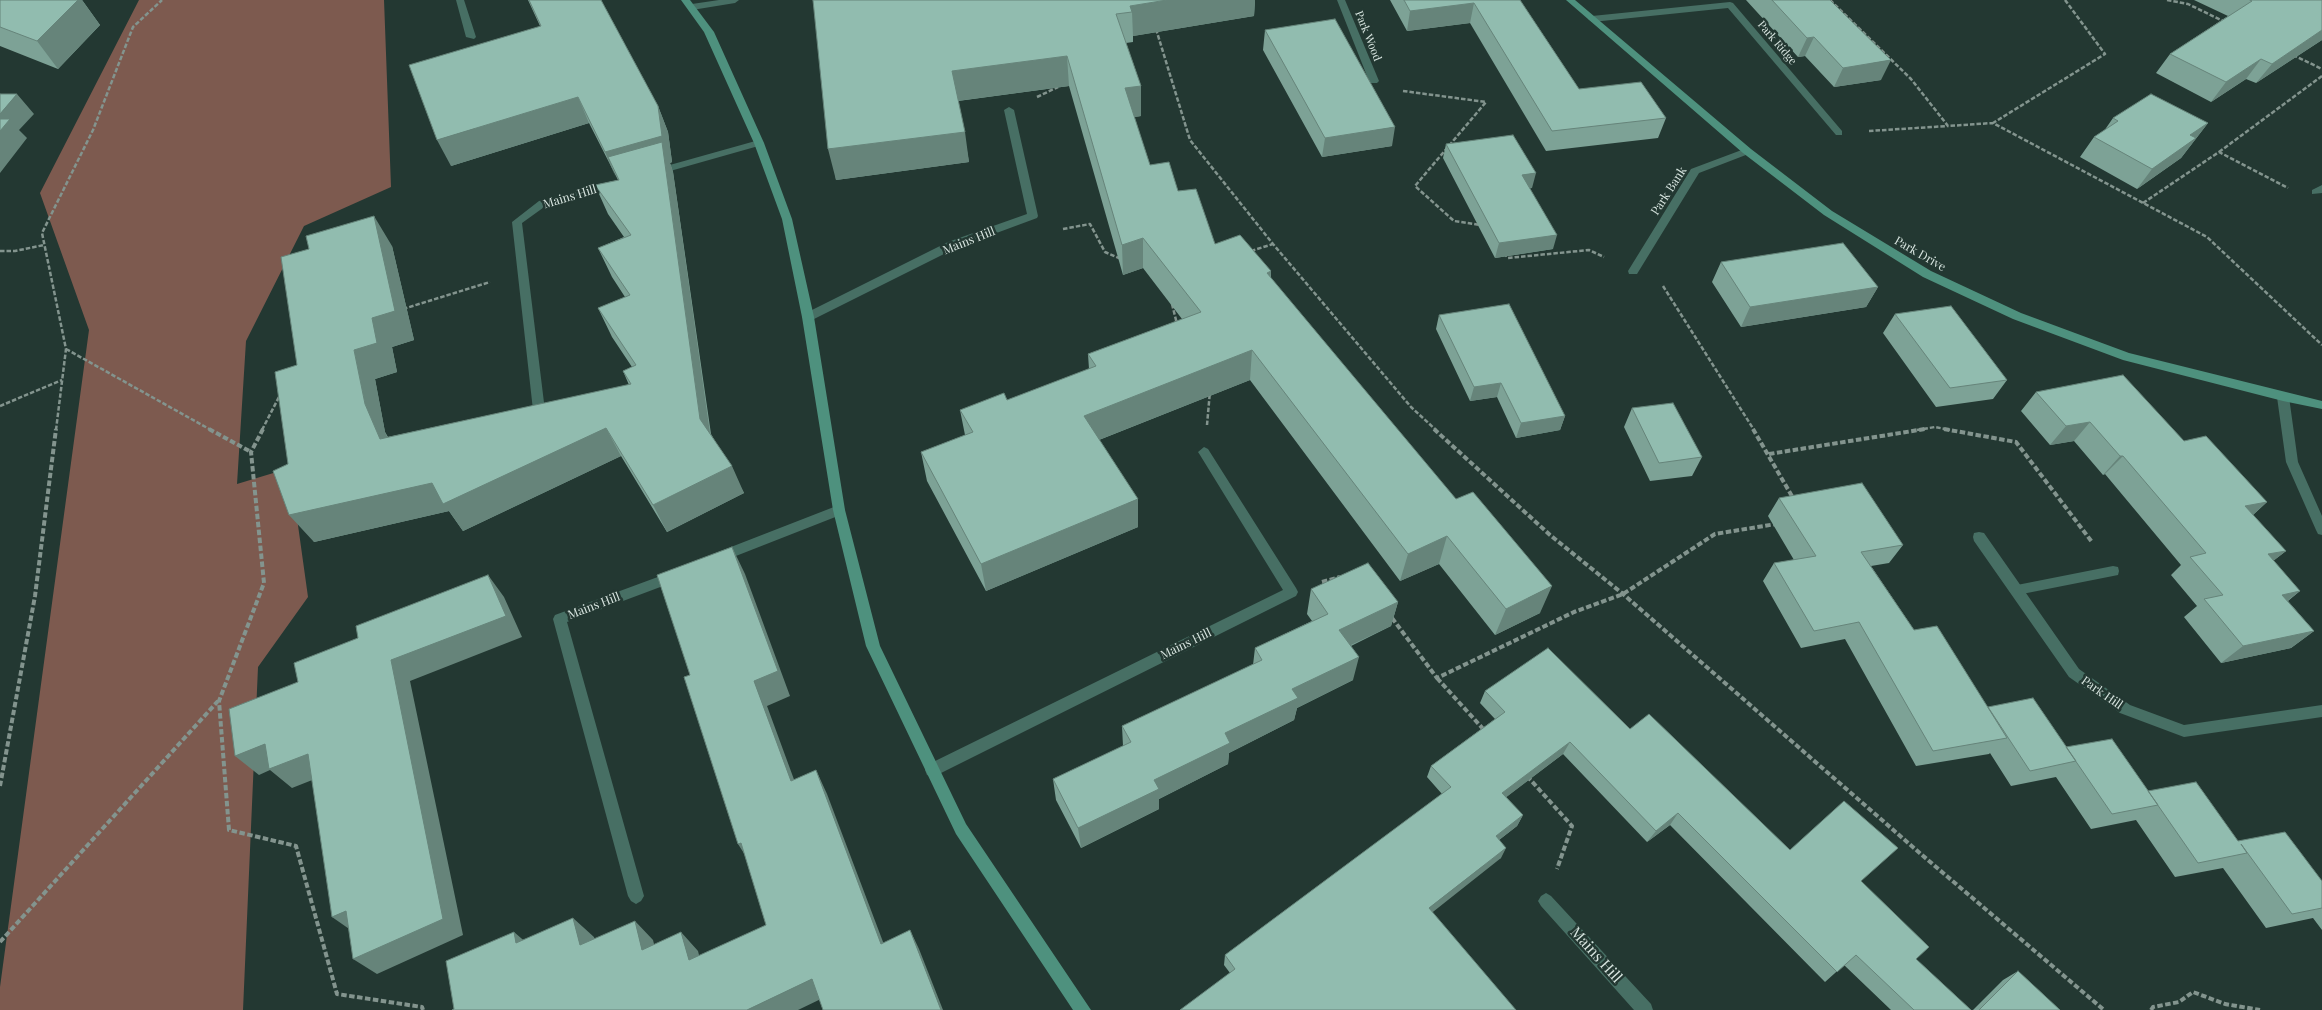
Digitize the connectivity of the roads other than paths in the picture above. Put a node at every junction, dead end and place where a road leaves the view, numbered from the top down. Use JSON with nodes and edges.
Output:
{"nodes":[{"id":1,"x":460,"y":0,"type":"edge"},
{"id":2,"x":735,"y":0,"type":"edge"},
{"id":3,"x":1341,"y":0,"type":"edge"},
{"id":4,"x":1570,"y":0,"type":"edge"},
{"id":5,"x":689,"y":4,"type":"edge"},
{"id":6,"x":1592,"y":19,"type":"junction"},
{"id":7,"x":471,"y":37,"type":"dead end"},
{"id":8,"x":1374,"y":81,"type":"road end"},
{"id":9,"x":1009,"y":110,"type":"dead end"},
{"id":10,"x":1839,"y":133,"type":"road end"},
{"id":11,"x":759,"y":143,"type":"junction"},
{"id":12,"x":1747,"y":151,"type":"junction"},
{"id":13,"x":647,"y":175,"type":"edge"},
{"id":14,"x":628,"y":180,"type":"edge"},
{"id":15,"x":1634,"y":271,"type":"road end"},
{"id":16,"x":808,"y":317,"type":"junction"},
{"id":17,"x":2283,"y":397,"type":"junction"},
{"id":18,"x":2322,"y":405,"type":"edge"},
{"id":19,"x":540,"y":419,"type":"edge"},
{"id":20,"x":1204,"y":452,"type":"road end"},
{"id":21,"x":839,"y":510,"type":"junction"},
{"id":22,"x":2322,"y":530,"type":"edge"},
{"id":23,"x":1979,"y":537,"type":"dead end"},
{"id":24,"x":707,"y":563,"type":"edge"},
{"id":25,"x":689,"y":570,"type":"edge"},
{"id":26,"x":2113,"y":571,"type":"road end"},
{"id":27,"x":2017,"y":590,"type":"junction"},
{"id":28,"x":2322,"y":711,"type":"edge"},
{"id":29,"x":932,"y":770,"type":"junction"},
{"id":30,"x":636,"y":896,"type":"dead end"},
{"id":31,"x":1546,"y":901,"type":"road end"},
{"id":32,"x":1083,"y":1010,"type":"edge"},
{"id":33,"x":1646,"y":1010,"type":"edge"}],
"edges":[{"from":1,"to":7,"type":"street"},
{"from":2,"to":5,"type":"street"},
{"from":3,"to":8,"type":"street","name":"Park Wood"},
{"from":4,"to":6,"type":"street","name":"Park Drive"},
{"from":5,"to":11,"type":"street"},
{"from":6,"to":10,"type":"street","name":"Park Ridge"},
{"from":6,"to":12,"type":"street","name":"Park Drive"},
{"from":9,"to":16,"type":"street","name":"Mains Hill"},
{"from":11,"to":13,"type":"street"},
{"from":11,"to":16,"type":"street"},
{"from":12,"to":15,"type":"street","name":"Park Bank"},
{"from":12,"to":17,"type":"street","name":"Park Drive"},
{"from":14,"to":19,"type":"street","name":"Mains Hill"},
{"from":16,"to":21,"type":"street"},
{"from":17,"to":18,"type":"street","name":"Park Drive"},
{"from":17,"to":22,"type":"street"},
{"from":20,"to":29,"type":"street","name":"Mains Hill"},
{"from":21,"to":24,"type":"street"},
{"from":21,"to":29,"type":"street"},
{"from":23,"to":27,"type":"street","name":"Park Hill"},
{"from":25,"to":30,"type":"street","name":"Mains Hill"},
{"from":26,"to":27,"type":"street"},
{"from":27,"to":28,"type":"street","name":"Park Hill"},
{"from":29,"to":32,"type":"street"},
{"from":31,"to":33,"type":"street","name":"Mains Hill"}]}
